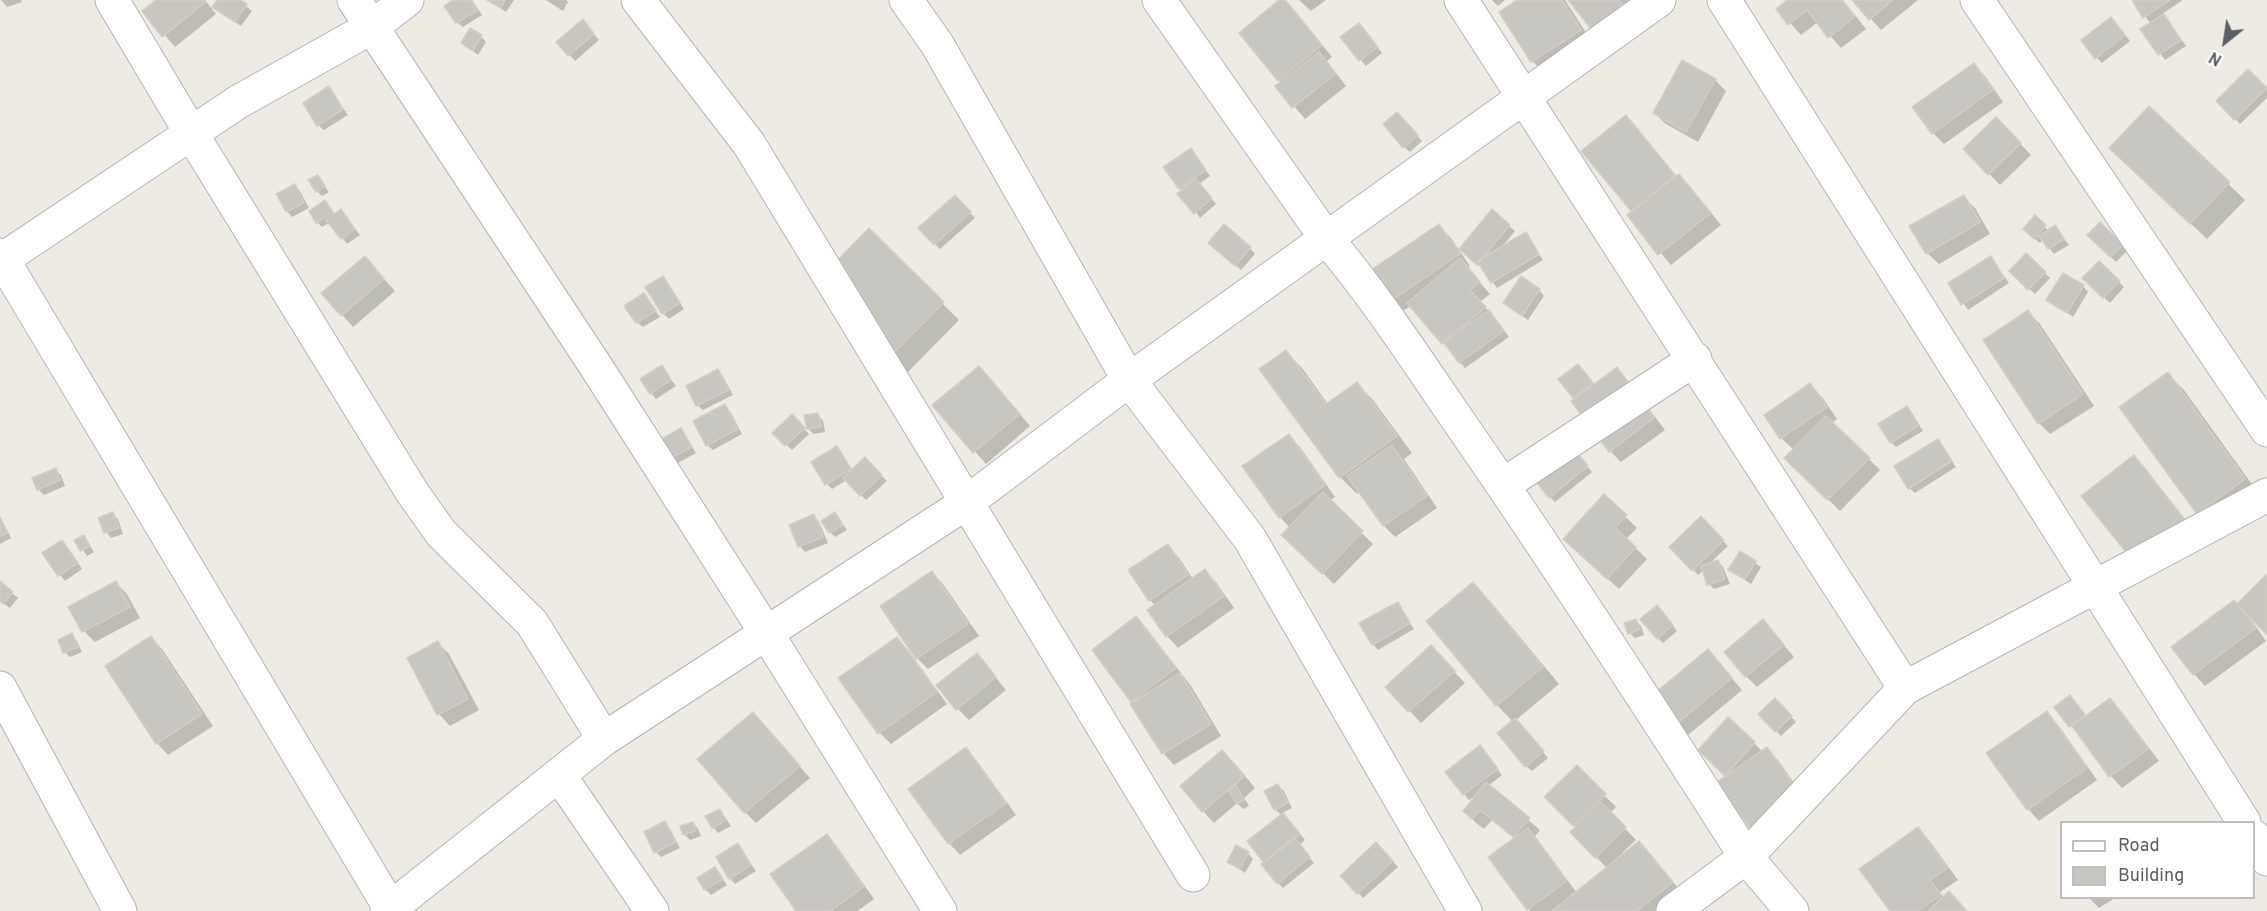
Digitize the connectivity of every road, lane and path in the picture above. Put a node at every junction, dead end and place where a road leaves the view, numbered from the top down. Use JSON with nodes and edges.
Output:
{"nodes":[{"id":1,"x":112,"y":0,"type":"edge"},
{"id":2,"x":354,"y":0,"type":"edge"},
{"id":3,"x":407,"y":0,"type":"edge"},
{"id":4,"x":638,"y":0,"type":"edge"},
{"id":5,"x":906,"y":0,"type":"edge"},
{"id":6,"x":1160,"y":0,"type":"edge"},
{"id":7,"x":1461,"y":0,"type":"edge"},
{"id":8,"x":1659,"y":0,"type":"edge"},
{"id":9,"x":1724,"y":0,"type":"edge"},
{"id":10,"x":1977,"y":0,"type":"edge"},
{"id":11,"x":372,"y":27,"type":"junction"},
{"id":12,"x":1524,"y":95,"type":"junction"},
{"id":13,"x":191,"y":133,"type":"junction"},
{"id":14,"x":1326,"y":238,"type":"junction"},
{"id":15,"x":1,"y":258,"type":"edge"},
{"id":16,"x":1695,"y":359,"type":"junction"},
{"id":17,"x":1129,"y":380,"type":"junction"},
{"id":18,"x":2267,"y":430,"type":"edge"},
{"id":19,"x":1503,"y":485,"type":"junction"},
{"id":20,"x":2267,"y":495,"type":"edge"},
{"id":21,"x":966,"y":503,"type":"junction"},
{"id":22,"x":2095,"y":587,"type":"junction"},
{"id":23,"x":766,"y":633,"type":"junction"},
{"id":24,"x":0,"y":688,"type":"edge"},
{"id":25,"x":1905,"y":688,"type":"junction"},
{"id":26,"x":604,"y":739,"type":"junction"},
{"id":27,"x":559,"y":775,"type":"junction"},
{"id":28,"x":2243,"y":821,"type":"edge"},
{"id":29,"x":2255,"y":840,"type":"edge"},
{"id":30,"x":1746,"y":856,"type":"junction"},
{"id":31,"x":2267,"y":859,"type":"edge"},
{"id":32,"x":1193,"y":875,"type":"dead end"},
{"id":33,"x":390,"y":910,"type":"edge"},
{"id":34,"x":120,"y":911,"type":"edge"},
{"id":35,"x":652,"y":911,"type":"edge"},
{"id":36,"x":939,"y":911,"type":"edge"},
{"id":37,"x":1465,"y":911,"type":"edge"},
{"id":38,"x":1673,"y":911,"type":"edge"},
{"id":39,"x":1792,"y":911,"type":"edge"}],
"edges":[{"from":1,"to":13,"type":"street"},
{"from":2,"to":11,"type":"street"},
{"from":3,"to":11,"type":"street"},
{"from":4,"to":21,"type":"street"},
{"from":5,"to":17,"type":"street"},
{"from":6,"to":14,"type":"street"},
{"from":7,"to":12,"type":"street"},
{"from":8,"to":12,"type":"street"},
{"from":9,"to":22,"type":"street"},
{"from":10,"to":18,"type":"street"},
{"from":11,"to":13,"type":"street"},
{"from":11,"to":23,"type":"street"},
{"from":12,"to":14,"type":"street"},
{"from":12,"to":16,"type":"street"},
{"from":13,"to":15,"type":"street"},
{"from":13,"to":26,"type":"street"},
{"from":14,"to":17,"type":"street"},
{"from":14,"to":19,"type":"street"},
{"from":15,"to":33,"type":"street"},
{"from":16,"to":19,"type":"street"},
{"from":16,"to":25,"type":"street"},
{"from":17,"to":21,"type":"street"},
{"from":17,"to":37,"type":"street"},
{"from":19,"to":30,"type":"street"},
{"from":20,"to":22,"type":"street"},
{"from":21,"to":23,"type":"street"},
{"from":21,"to":32,"type":"street"},
{"from":22,"to":25,"type":"street"},
{"from":22,"to":28,"type":"street"},
{"from":23,"to":26,"type":"street"},
{"from":23,"to":36,"type":"street"},
{"from":24,"to":34,"type":"street"},
{"from":25,"to":30,"type":"street"},
{"from":26,"to":27,"type":"street"},
{"from":27,"to":33,"type":"street"},
{"from":27,"to":35,"type":"street"},
{"from":29,"to":31,"type":"street"},
{"from":30,"to":38,"type":"street"},
{"from":30,"to":39,"type":"street"}]}
